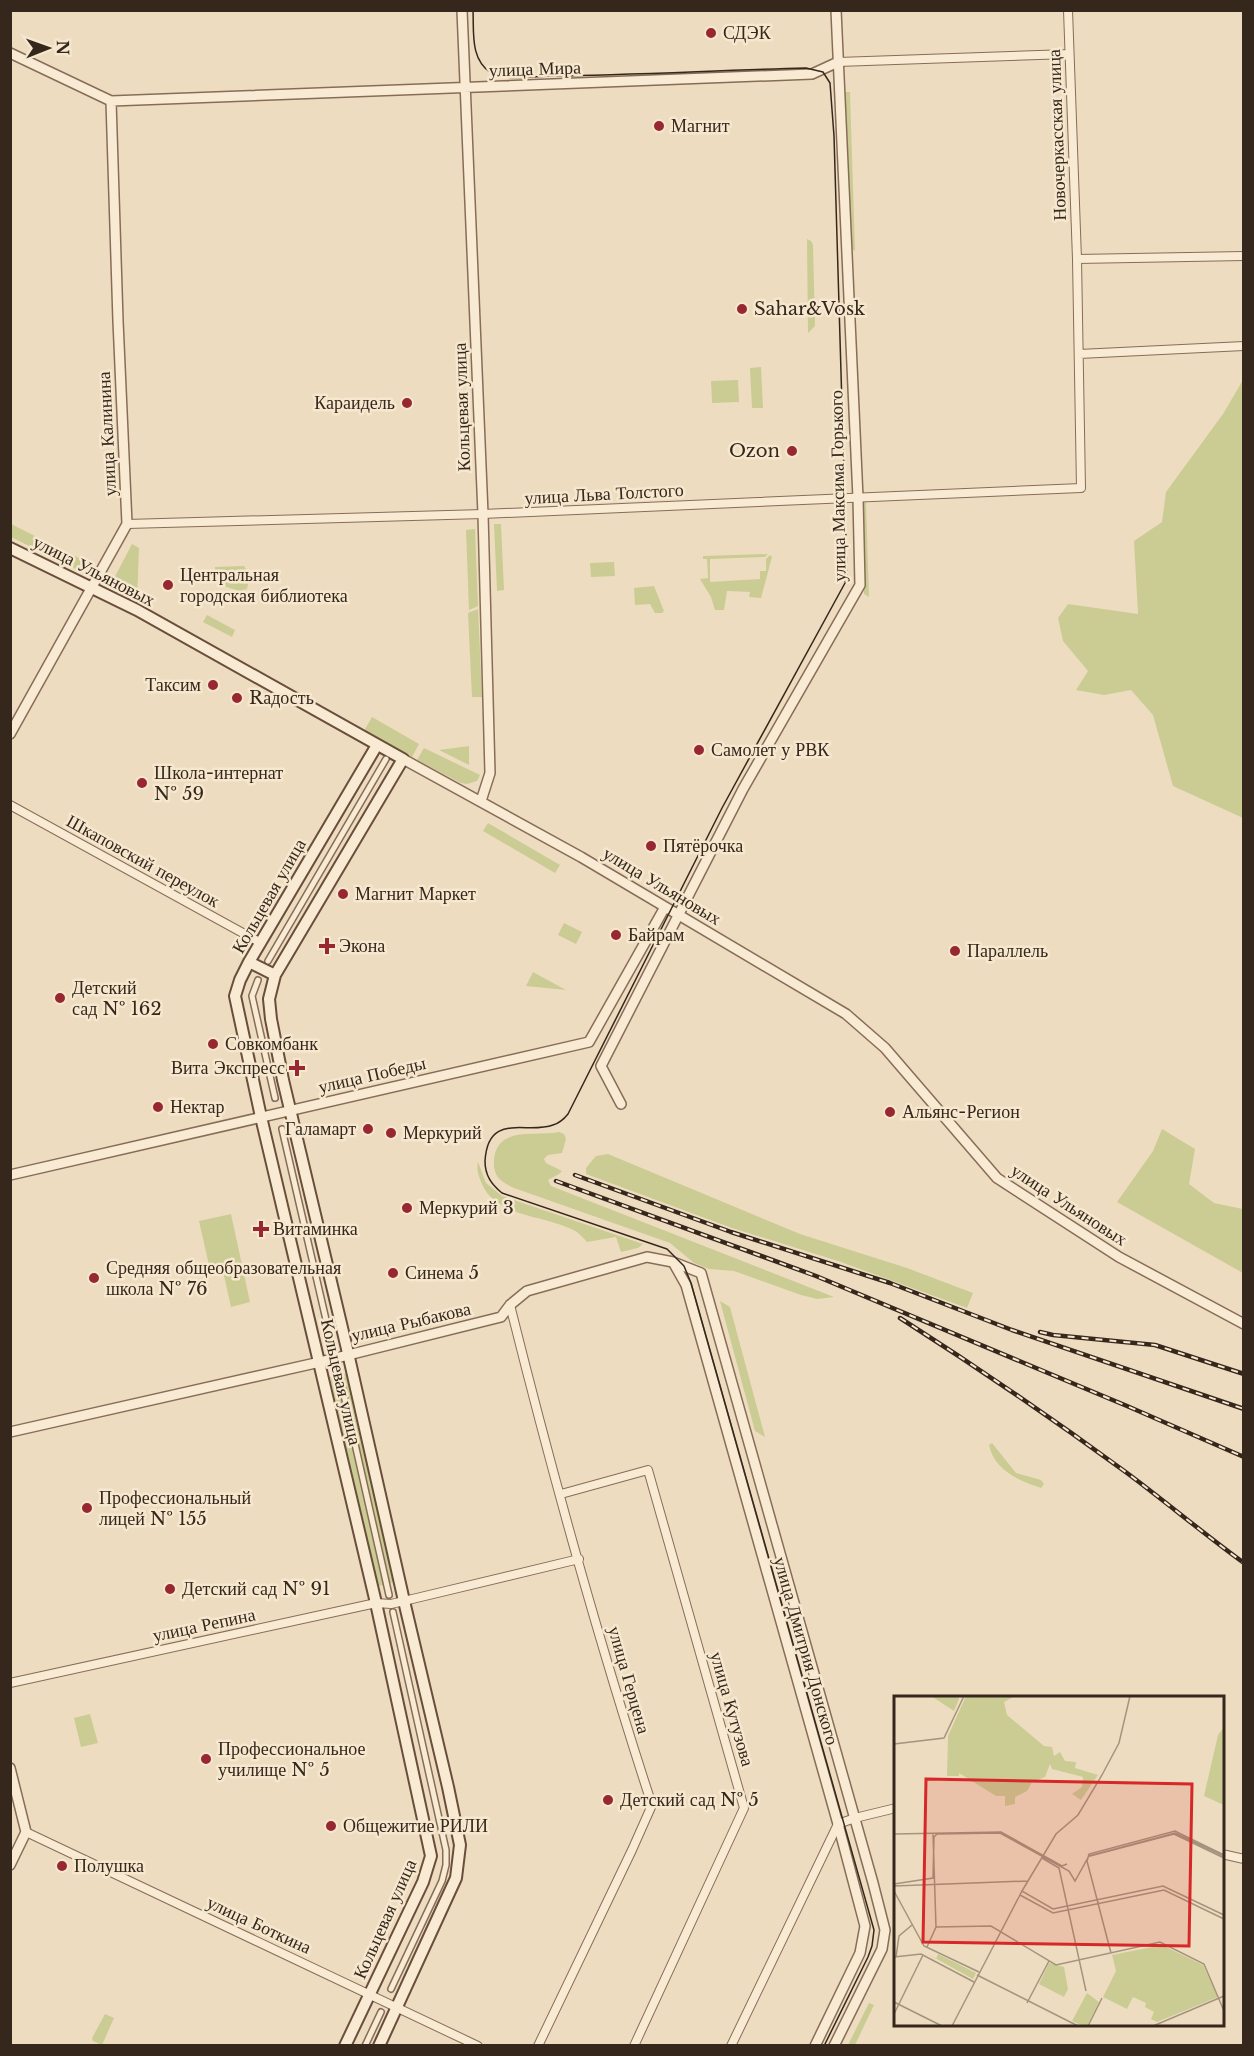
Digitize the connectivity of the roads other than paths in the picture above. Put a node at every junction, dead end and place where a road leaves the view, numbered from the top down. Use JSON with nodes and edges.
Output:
{"nodes":[{"id":1,"x":462,"y":10,"type":"edge"},
{"id":2,"x":836,"y":10,"type":"edge"},
{"id":3,"x":1068,"y":10,"type":"edge"},
{"id":4,"x":10,"y":53,"type":"edge"},
{"id":5,"x":1069,"y":54,"type":"junction"},
{"id":6,"x":838,"y":62,"type":"junction"},
{"id":7,"x":465,"y":88,"type":"junction"},
{"id":8,"x":111,"y":101,"type":"junction"},
{"id":9,"x":1244,"y":256,"type":"edge"},
{"id":10,"x":1077,"y":259,"type":"junction"},
{"id":11,"x":1244,"y":346,"type":"edge"},
{"id":12,"x":1078,"y":354,"type":"junction"},
{"id":13,"x":1081,"y":488,"type":"joint"},
{"id":14,"x":858,"y":498,"type":"junction"},
{"id":15,"x":483,"y":514,"type":"junction"},
{"id":16,"x":128,"y":524,"type":"junction"},
{"id":17,"x":10,"y":548,"type":"edge"},
{"id":18,"x":94,"y":587,"type":"junction"},
{"id":19,"x":10,"y":734,"type":"edge"},
{"id":20,"x":377,"y":745,"type":"junction"},
{"id":21,"x":386,"y":759,"type":"dead end"},
{"id":22,"x":403,"y":759,"type":"junction"},
{"id":23,"x":481,"y":801,"type":"junction"},
{"id":24,"x":10,"y":805,"type":"edge"},
{"id":25,"x":665,"y":907,"type":"junction"},
{"id":26,"x":679,"y":915,"type":"junction"},
{"id":27,"x":261,"y":943,"type":"junction"},
{"id":28,"x":268,"y":961,"type":"dead end"},
{"id":29,"x":249,"y":962,"type":"junction"},
{"id":30,"x":275,"y":975,"type":"junction"},
{"id":31,"x":258,"y":980,"type":"dead end"},
{"id":32,"x":275,"y":1098,"type":"dead end"},
{"id":33,"x":621,"y":1104,"type":"dead end"},
{"id":34,"x":291,"y":1110,"type":"junction"},
{"id":35,"x":261,"y":1117,"type":"junction"},
{"id":36,"x":282,"y":1129,"type":"dead end"},
{"id":37,"x":10,"y":1174,"type":"edge"},
{"id":38,"x":673,"y":1262,"type":"junction"},
{"id":39,"x":701,"y":1273,"type":"joint"},
{"id":40,"x":510,"y":1305,"type":"junction"},
{"id":41,"x":1244,"y":1324,"type":"edge"},
{"id":42,"x":333,"y":1350,"type":"dead end"},
{"id":43,"x":348,"y":1353,"type":"junction"},
{"id":44,"x":320,"y":1362,"type":"junction"},
{"id":45,"x":337,"y":1364,"type":"dead end"},
{"id":46,"x":10,"y":1432,"type":"edge"},
{"id":47,"x":561,"y":1494,"type":"junction"},
{"id":48,"x":579,"y":1559,"type":"junction"},
{"id":49,"x":389,"y":1595,"type":"dead end"},
{"id":50,"x":404,"y":1602,"type":"junction"},
{"id":51,"x":376,"y":1603,"type":"junction"},
{"id":52,"x":393,"y":1612,"type":"dead end"},
{"id":53,"x":10,"y":1683,"type":"edge"},
{"id":54,"x":10,"y":1768,"type":"edge"},
{"id":55,"x":894,"y":1808,"type":"edge"},
{"id":56,"x":855,"y":1818,"type":"junction"},
{"id":57,"x":838,"y":1824,"type":"junction"},
{"id":58,"x":26,"y":1832,"type":"junction"},
{"id":59,"x":1224,"y":1854,"type":"edge"},
{"id":60,"x":1244,"y":1859,"type":"edge"},
{"id":61,"x":10,"y":1865,"type":"edge"},
{"id":62,"x":392,"y":1989,"type":"dead end"},
{"id":63,"x":370,"y":1994,"type":"junction"},
{"id":64,"x":398,"y":2008,"type":"junction"},
{"id":65,"x":381,"y":2012,"type":"dead end"},
{"id":66,"x":345,"y":2046,"type":"edge"},
{"id":67,"x":365,"y":2046,"type":"edge"},
{"id":68,"x":380,"y":2046,"type":"edge"},
{"id":69,"x":478,"y":2046,"type":"edge"},
{"id":70,"x":538,"y":2046,"type":"edge"},
{"id":71,"x":634,"y":2046,"type":"edge"},
{"id":72,"x":731,"y":2046,"type":"edge"},
{"id":73,"x":815,"y":2046,"type":"edge"},
{"id":74,"x":834,"y":2046,"type":"edge"}],
"edges":[{"from":1,"to":7,"type":"street","name":"Кольцевая улица"},
{"from":2,"to":6,"type":"street","name":"улица Максима Горького"},
{"from":3,"to":5,"type":"street","name":"Новочеркасская улица"},
{"from":4,"to":8,"type":"street","name":"улица Мира"},
{"from":5,"to":6,"type":"street","name":"улица Мира"},
{"from":5,"to":10,"type":"street","name":"Новочеркасская улица"},
{"from":6,"to":7,"type":"street","name":"улица Мира"},
{"from":6,"to":14,"type":"street","name":"улица Максима Горького"},
{"from":7,"to":8,"type":"street","name":"улица Мира"},
{"from":7,"to":15,"type":"street","name":"Кольцевая улица"},
{"from":8,"to":16,"type":"street","name":"улица Калинина"},
{"from":9,"to":10,"type":"street"},
{"from":10,"to":12,"type":"street","name":"Новочеркасская улица"},
{"from":11,"to":12,"type":"street"},
{"from":12,"to":13,"type":"street","name":"Новочеркасская улица"},
{"from":13,"to":14,"type":"street","name":"улица Льва Толстого"},
{"from":14,"to":15,"type":"street","name":"улица Льва Толстого"},
{"from":14,"to":26,"type":"street","name":"улица Максима Горького"},
{"from":15,"to":16,"type":"street","name":"улица Льва Толстого"},
{"from":15,"to":23,"type":"street","name":"Кольцевая улица"},
{"from":16,"to":18,"type":"street"},
{"from":17,"to":18,"type":"main road","name":"улица Ульяновых"},
{"from":18,"to":19,"type":"street"},
{"from":18,"to":20,"type":"main road","name":"улица Ульяновых"},
{"from":20,"to":22,"type":"main road","name":"улица Ульяновых"},
{"from":20,"to":27,"type":"main road","name":"Кольцевая улица"},
{"from":21,"to":28,"type":"street"},
{"from":22,"to":23,"type":"street","name":"улица Ульяновых"},
{"from":22,"to":30,"type":"main road","name":"Кольцевая улица"},
{"from":23,"to":25,"type":"street","name":"улица Ульяновых"},
{"from":24,"to":27,"type":"street","name":"Шкаповский переулок"},
{"from":25,"to":26,"type":"street","name":"улица Ульяновых"},
{"from":25,"to":34,"type":"street","name":"улица Победы"},
{"from":26,"to":33,"type":"street","name":"улица Максима Горького"},
{"from":26,"to":41,"type":"street","name":"улица Ульяновых"},
{"from":27,"to":29,"type":"main road","name":"Кольцевая улица"},
{"from":29,"to":30,"type":"main road"},
{"from":29,"to":35,"type":"main road","name":"Кольцевая улица"},
{"from":30,"to":34,"type":"main road","name":"Кольцевая улица"},
{"from":31,"to":32,"type":"street"},
{"from":34,"to":35,"type":"street","name":"улица Победы"},
{"from":34,"to":43,"type":"main road","name":"Кольцевая улица"},
{"from":35,"to":37,"type":"street","name":"улица Победы"},
{"from":35,"to":44,"type":"main road","name":"Кольцевая улица"},
{"from":36,"to":42,"type":"street"},
{"from":38,"to":39,"type":"street","name":"улица Рыбакова"},
{"from":38,"to":40,"type":"street","name":"улица Рыбакова"},
{"from":38,"to":57,"type":"street","name":"улица Дмитрия Донского"},
{"from":39,"to":56,"type":"street","name":"улица Дмитрия Донского"},
{"from":40,"to":43,"type":"street","name":"улица Рыбакова"},
{"from":40,"to":47,"type":"street","name":"улица Герцена"},
{"from":43,"to":44,"type":"street","name":"улица Рыбакова"},
{"from":43,"to":50,"type":"main road","name":"Кольцевая улица"},
{"from":44,"to":46,"type":"street","name":"улица Рыбакова"},
{"from":44,"to":51,"type":"main road","name":"Кольцевая улица"},
{"from":45,"to":49,"type":"street"},
{"from":47,"to":48,"type":"street","name":"улица Герцена"},
{"from":47,"to":71,"type":"street","name":"улица Кутузова"},
{"from":48,"to":50,"type":"street","name":"улица Репина"},
{"from":48,"to":70,"type":"street","name":"улица Герцена"},
{"from":50,"to":51,"type":"street","name":"улица Репина"},
{"from":50,"to":64,"type":"main road","name":"Кольцевая улица"},
{"from":51,"to":53,"type":"street","name":"улица Репина"},
{"from":51,"to":63,"type":"main road","name":"Кольцевая улица"},
{"from":52,"to":62,"type":"street"},
{"from":54,"to":58,"type":"street"},
{"from":55,"to":56,"type":"street"},
{"from":56,"to":57,"type":"street"},
{"from":56,"to":74,"type":"street","name":"улица Дмитрия Донского"},
{"from":57,"to":72,"type":"street"},
{"from":57,"to":73,"type":"street","name":"улица Дмитрия Донского"},
{"from":58,"to":61,"type":"street"},
{"from":58,"to":63,"type":"street","name":"улица Боткина"},
{"from":59,"to":60,"type":"street"},
{"from":63,"to":64,"type":"street","name":"улица Боткина"},
{"from":63,"to":66,"type":"main road","name":"Кольцевая улица"},
{"from":64,"to":68,"type":"main road","name":"Кольцевая улица"},
{"from":64,"to":69,"type":"street","name":"улица Боткина"},
{"from":65,"to":67,"type":"street"}]}
